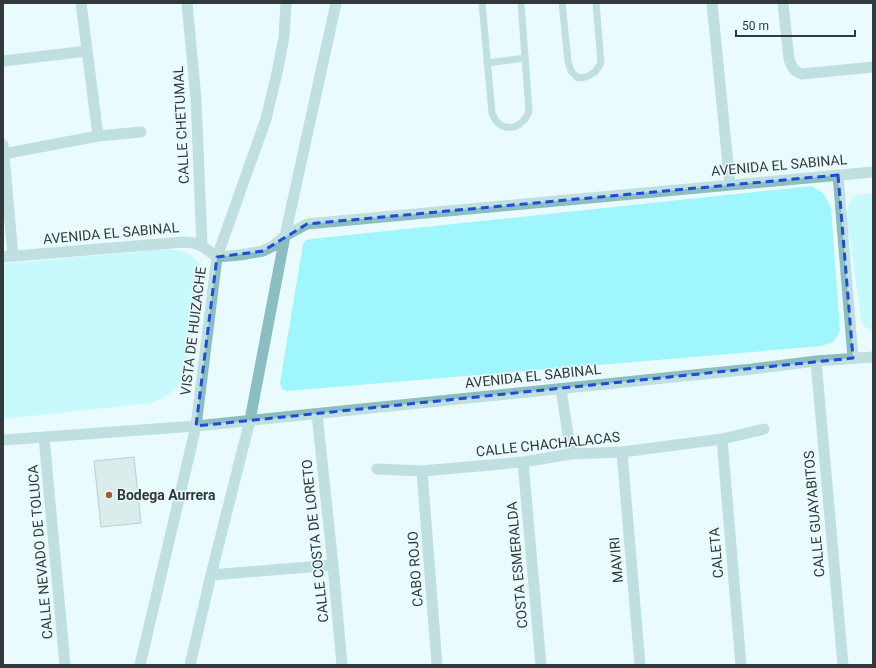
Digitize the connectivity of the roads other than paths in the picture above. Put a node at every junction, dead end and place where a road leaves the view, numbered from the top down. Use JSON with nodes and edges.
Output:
{"nodes":[{"id":1,"x":81,"y":3,"type":"edge"},
{"id":2,"x":187,"y":3,"type":"edge"},
{"id":3,"x":336,"y":3,"type":"edge"},
{"id":4,"x":482,"y":3,"type":"edge"},
{"id":5,"x":521,"y":3,"type":"edge"},
{"id":6,"x":562,"y":3,"type":"edge"},
{"id":7,"x":596,"y":3,"type":"edge"},
{"id":8,"x":712,"y":3,"type":"edge"},
{"id":9,"x":783,"y":3,"type":"edge"},
{"id":10,"x":286,"y":4,"type":"edge"},
{"id":11,"x":87,"y":51,"type":"junction"},
{"id":12,"x":525,"y":58,"type":"junction"},
{"id":13,"x":3,"y":61,"type":"edge"},
{"id":14,"x":487,"y":63,"type":"junction"},
{"id":15,"x":873,"y":67,"type":"edge"},
{"id":16,"x":140,"y":132,"type":"dead end"},
{"id":17,"x":98,"y":136,"type":"junction"},
{"id":18,"x":3,"y":151,"type":"edge"},
{"id":19,"x":873,"y":172,"type":"edge"},
{"id":20,"x":838,"y":175,"type":"junction"},
{"id":21,"x":730,"y":185,"type":"junction"},
{"id":22,"x":285,"y":236,"type":"junction"},
{"id":23,"x":202,"y":246,"type":"junction"},
{"id":24,"x":8,"y":257,"type":"edge"},
{"id":25,"x":217,"y":257,"type":"junction"},
{"id":26,"x":873,"y":357,"type":"edge"},
{"id":27,"x":853,"y":358,"type":"junction"},
{"id":28,"x":816,"y":360,"type":"junction"},
{"id":29,"x":561,"y":388,"type":"junction"},
{"id":30,"x":317,"y":414,"type":"junction"},
{"id":31,"x":250,"y":420,"type":"junction"},
{"id":32,"x":196,"y":426,"type":"junction"},
{"id":33,"x":764,"y":429,"type":"dead end"},
{"id":34,"x":44,"y":436,"type":"junction"},
{"id":35,"x":722,"y":439,"type":"junction"},
{"id":36,"x":3,"y":440,"type":"edge"},
{"id":37,"x":622,"y":452,"type":"junction"},
{"id":38,"x":571,"y":454,"type":"junction"},
{"id":39,"x":523,"y":462,"type":"junction"},
{"id":40,"x":377,"y":469,"type":"dead end"},
{"id":41,"x":422,"y":471,"type":"junction"},
{"id":42,"x":333,"y":565,"type":"junction"},
{"id":43,"x":211,"y":575,"type":"junction"},
{"id":44,"x":65,"y":665,"type":"edge"},
{"id":45,"x":140,"y":665,"type":"edge"},
{"id":46,"x":190,"y":665,"type":"edge"},
{"id":47,"x":342,"y":665,"type":"edge"},
{"id":48,"x":437,"y":665,"type":"edge"},
{"id":49,"x":541,"y":665,"type":"edge"},
{"id":50,"x":640,"y":665,"type":"edge"},
{"id":51,"x":741,"y":665,"type":"edge"},
{"id":52,"x":843,"y":665,"type":"edge"}],
"edges":[{"from":1,"to":11,"type":"street"},
{"from":2,"to":23,"type":"street","name":"CALLE CHETUMAL"},
{"from":3,"to":22,"type":"street"},
{"from":4,"to":14,"type":"lane"},
{"from":5,"to":12,"type":"lane"},
{"from":6,"to":7,"type":"lane"},
{"from":8,"to":21,"type":"street"},
{"from":9,"to":15,"type":"street"},
{"from":10,"to":25,"type":"street","name":"VISTA DE HUIZACHE"},
{"from":11,"to":13,"type":"street"},
{"from":11,"to":17,"type":"street"},
{"from":12,"to":14,"type":"lane"},
{"from":12,"to":14,"type":"lane"},
{"from":16,"to":17,"type":"street"},
{"from":17,"to":18,"type":"street"},
{"from":18,"to":24,"type":"street"},
{"from":19,"to":20,"type":"street","name":"AVENIDA EL SABINAL"},
{"from":20,"to":21,"type":"street","name":"AVENIDA EL SABINAL"},
{"from":20,"to":27,"type":"street"},
{"from":21,"to":22,"type":"street","name":"AVENIDA EL SABINAL"},
{"from":22,"to":25,"type":"street"},
{"from":22,"to":31,"type":"street"},
{"from":23,"to":24,"type":"street","name":"AVENIDA EL SABINAL"},
{"from":23,"to":25,"type":"street","name":"AVENIDA EL SABINAL"},
{"from":25,"to":32,"type":"street","name":"VISTA DE HUIZACHE"},
{"from":26,"to":27,"type":"street","name":"AVENIDA EL SABINAL"},
{"from":27,"to":28,"type":"street","name":"AVENIDA EL SABINAL"},
{"from":28,"to":29,"type":"street","name":"AVENIDA EL SABINAL"},
{"from":28,"to":52,"type":"street","name":"CALLE GUAYABITOS"},
{"from":29,"to":30,"type":"street","name":"AVENIDA EL SABINAL"},
{"from":29,"to":38,"type":"street"},
{"from":30,"to":31,"type":"street","name":"AVENIDA EL SABINAL"},
{"from":30,"to":42,"type":"street","name":"CALLE COSTA DE LORETO"},
{"from":31,"to":32,"type":"street","name":"AVENIDA EL SABINAL"},
{"from":31,"to":43,"type":"street"},
{"from":32,"to":34,"type":"street"},
{"from":32,"to":45,"type":"street","name":"VISTA DE HUIZACHE"},
{"from":33,"to":35,"type":"street","name":"CALLE CHACHALACAS"},
{"from":34,"to":36,"type":"street"},
{"from":34,"to":44,"type":"street","name":"CALLE NEVADO DE TOLUCA"},
{"from":35,"to":37,"type":"street","name":"CALLE CHACHALACAS"},
{"from":35,"to":51,"type":"street","name":"CALETA"},
{"from":37,"to":38,"type":"street","name":"CALLE CHACHALACAS"},
{"from":37,"to":50,"type":"street","name":"MAVIRI"},
{"from":38,"to":39,"type":"street","name":"CALLE CHACHALACAS"},
{"from":39,"to":41,"type":"street","name":"CALLE CHACHALACAS"},
{"from":39,"to":49,"type":"street","name":"COSTA ESMERALDA"},
{"from":40,"to":41,"type":"street","name":"CALLE CHACHALACAS"},
{"from":41,"to":48,"type":"street","name":"CABO ROJO"},
{"from":42,"to":43,"type":"street"},
{"from":42,"to":47,"type":"street","name":"CALLE COSTA DE LORETO"},
{"from":43,"to":46,"type":"street"}]}
